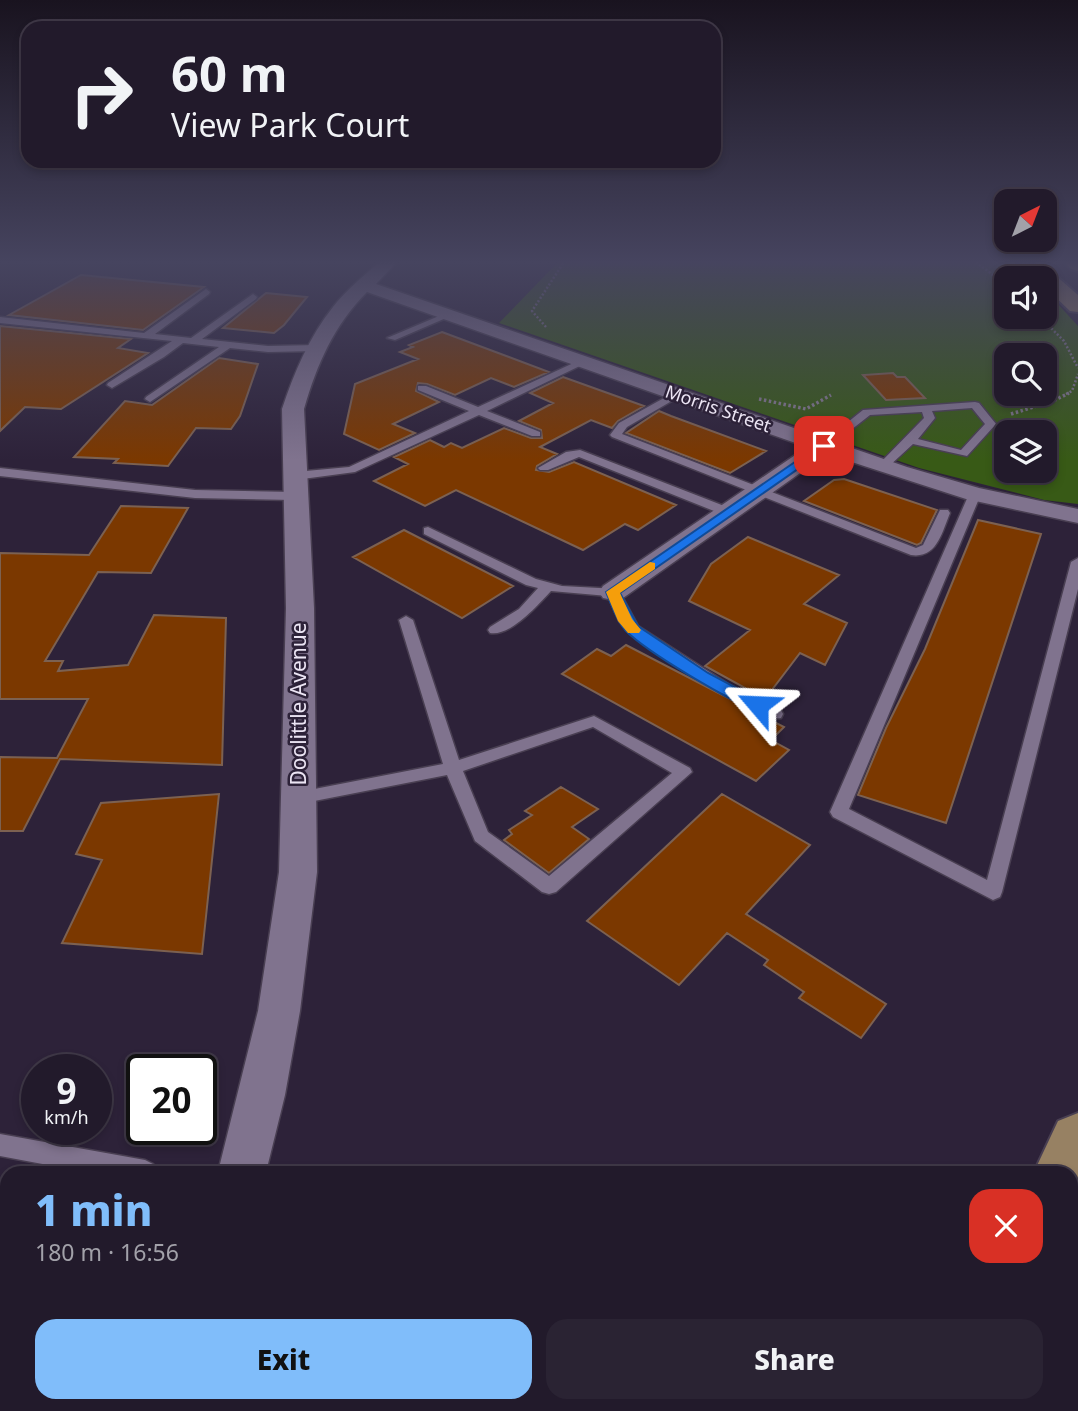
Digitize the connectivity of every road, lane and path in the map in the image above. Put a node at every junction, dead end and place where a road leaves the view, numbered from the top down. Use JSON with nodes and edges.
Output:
{"nodes":[{"id":1,"x":76,"y":328,"type":"edge"},
{"id":2,"x":156,"y":328,"type":"edge"},
{"id":3,"x":210,"y":328,"type":"edge"},
{"id":4,"x":329,"y":328,"type":"edge"},
{"id":5,"x":417,"y":328,"type":"edge"},
{"id":6,"x":486,"y":328,"type":"edge"},
{"id":7,"x":548,"y":328,"type":"edge"},
{"id":8,"x":1052,"y":329,"type":"edge"},
{"id":9,"x":553,"y":331,"type":"dead end"},
{"id":10,"x":146,"y":335,"type":"junction"},
{"id":11,"x":392,"y":338,"type":"dead end"},
{"id":12,"x":180,"y":340,"type":"junction"},
{"id":13,"x":192,"y":341,"type":"junction"},
{"id":14,"x":228,"y":345,"type":"junction"},
{"id":15,"x":317,"y":348,"type":"junction"},
{"id":16,"x":583,"y":362,"type":"junction"},
{"id":17,"x":1078,"y":368,"type":"edge"},
{"id":18,"x":1078,"y":374,"type":"edge"},
{"id":19,"x":112,"y":385,"type":"dead end"},
{"id":20,"x":422,"y":388,"type":"dead end"},
{"id":21,"x":677,"y":395,"type":"junction"},
{"id":22,"x":831,"y":395,"type":"dead end"},
{"id":23,"x":751,"y":396,"type":"dead end"},
{"id":24,"x":150,"y":399,"type":"dead end"},
{"id":25,"x":926,"y":408,"type":"junction"},
{"id":26,"x":478,"y":411,"type":"junction"},
{"id":27,"x":1011,"y":414,"type":"dead end"},
{"id":28,"x":536,"y":435,"type":"dead end"},
{"id":29,"x":911,"y":440,"type":"junction"},
{"id":30,"x":824,"y":446,"type":"junction"},
{"id":31,"x":883,"y":466,"type":"junction"},
{"id":32,"x":544,"y":468,"type":"dead end"},
{"id":33,"x":0,"y":472,"type":"edge"},
{"id":34,"x":295,"y":486,"type":"junction"},
{"id":35,"x":757,"y":492,"type":"junction"},
{"id":36,"x":975,"y":494,"type":"junction"},
{"id":37,"x":728,"y":512,"type":"junction"},
{"id":38,"x":944,"y":513,"type":"dead end"},
{"id":39,"x":1078,"y":516,"type":"edge"},
{"id":40,"x":428,"y":531,"type":"dead end"},
{"id":41,"x":1078,"y":562,"type":"edge"},
{"id":42,"x":547,"y":587,"type":"junction"},
{"id":43,"x":613,"y":592,"type":"junction"},
{"id":44,"x":406,"y":620,"type":"dead end"},
{"id":45,"x":495,"y":630,"type":"dead end"},
{"id":46,"x":775,"y":714,"type":"dead end"},
{"id":47,"x":453,"y":768,"type":"junction"},
{"id":48,"x":299,"y":798,"type":"junction"},
{"id":49,"x":1078,"y":1142,"type":"edge"},
{"id":50,"x":0,"y":1145,"type":"edge"},
{"id":51,"x":113,"y":1166,"type":"edge"},
{"id":52,"x":244,"y":1166,"type":"edge"},
{"id":53,"x":1066,"y":1166,"type":"edge"}],
"edges":[{"from":1,"to":10,"type":"lane"},
{"from":2,"to":10,"type":"lane"},
{"from":3,"to":13,"type":"lane"},
{"from":4,"to":15,"type":"street","name":"Doolittle Avenue"},
{"from":5,"to":11,"type":"lane"},
{"from":6,"to":16,"type":"street","name":"Morris Street"},
{"from":7,"to":9,"type":"path"},
{"from":8,"to":17,"type":"path"},
{"from":10,"to":12,"type":"lane"},
{"from":12,"to":13,"type":"lane"},
{"from":12,"to":19,"type":"lane"},
{"from":13,"to":14,"type":"lane"},
{"from":14,"to":15,"type":"lane"},
{"from":14,"to":24,"type":"lane"},
{"from":15,"to":34,"type":"street","name":"Doolittle Avenue"},
{"from":16,"to":21,"type":"street","name":"Morris Street"},
{"from":16,"to":26,"type":"lane"},
{"from":18,"to":27,"type":"path"},
{"from":20,"to":26,"type":"lane"},
{"from":21,"to":30,"type":"street","name":"Morris Street"},
{"from":21,"to":35,"type":"lane"},
{"from":22,"to":23,"type":"path"},
{"from":25,"to":29,"type":"lane"},
{"from":25,"to":29,"type":"lane"},
{"from":25,"to":30,"type":"lane"},
{"from":26,"to":28,"type":"lane"},
{"from":26,"to":34,"type":"lane"},
{"from":29,"to":31,"type":"lane"},
{"from":30,"to":31,"type":"street","name":"Morris Street"},
{"from":30,"to":35,"type":"street"},
{"from":31,"to":36,"type":"street","name":"Morris Street"},
{"from":32,"to":37,"type":"lane"},
{"from":33,"to":34,"type":"lane"},
{"from":34,"to":48,"type":"street","name":"Doolittle Avenue"},
{"from":35,"to":37,"type":"street"},
{"from":35,"to":38,"type":"lane"},
{"from":36,"to":39,"type":"street","name":"Morris Street"},
{"from":36,"to":41,"type":"lane"},
{"from":37,"to":43,"type":"street"},
{"from":40,"to":42,"type":"lane"},
{"from":42,"to":43,"type":"lane"},
{"from":42,"to":45,"type":"lane"},
{"from":43,"to":46,"type":"lane"},
{"from":44,"to":47,"type":"lane"},
{"from":47,"to":47,"type":"lane"},
{"from":47,"to":48,"type":"lane"},
{"from":48,"to":52,"type":"street","name":"Doolittle Avenue"},
{"from":49,"to":53,"type":"main road"},
{"from":50,"to":51,"type":"lane"}]}
